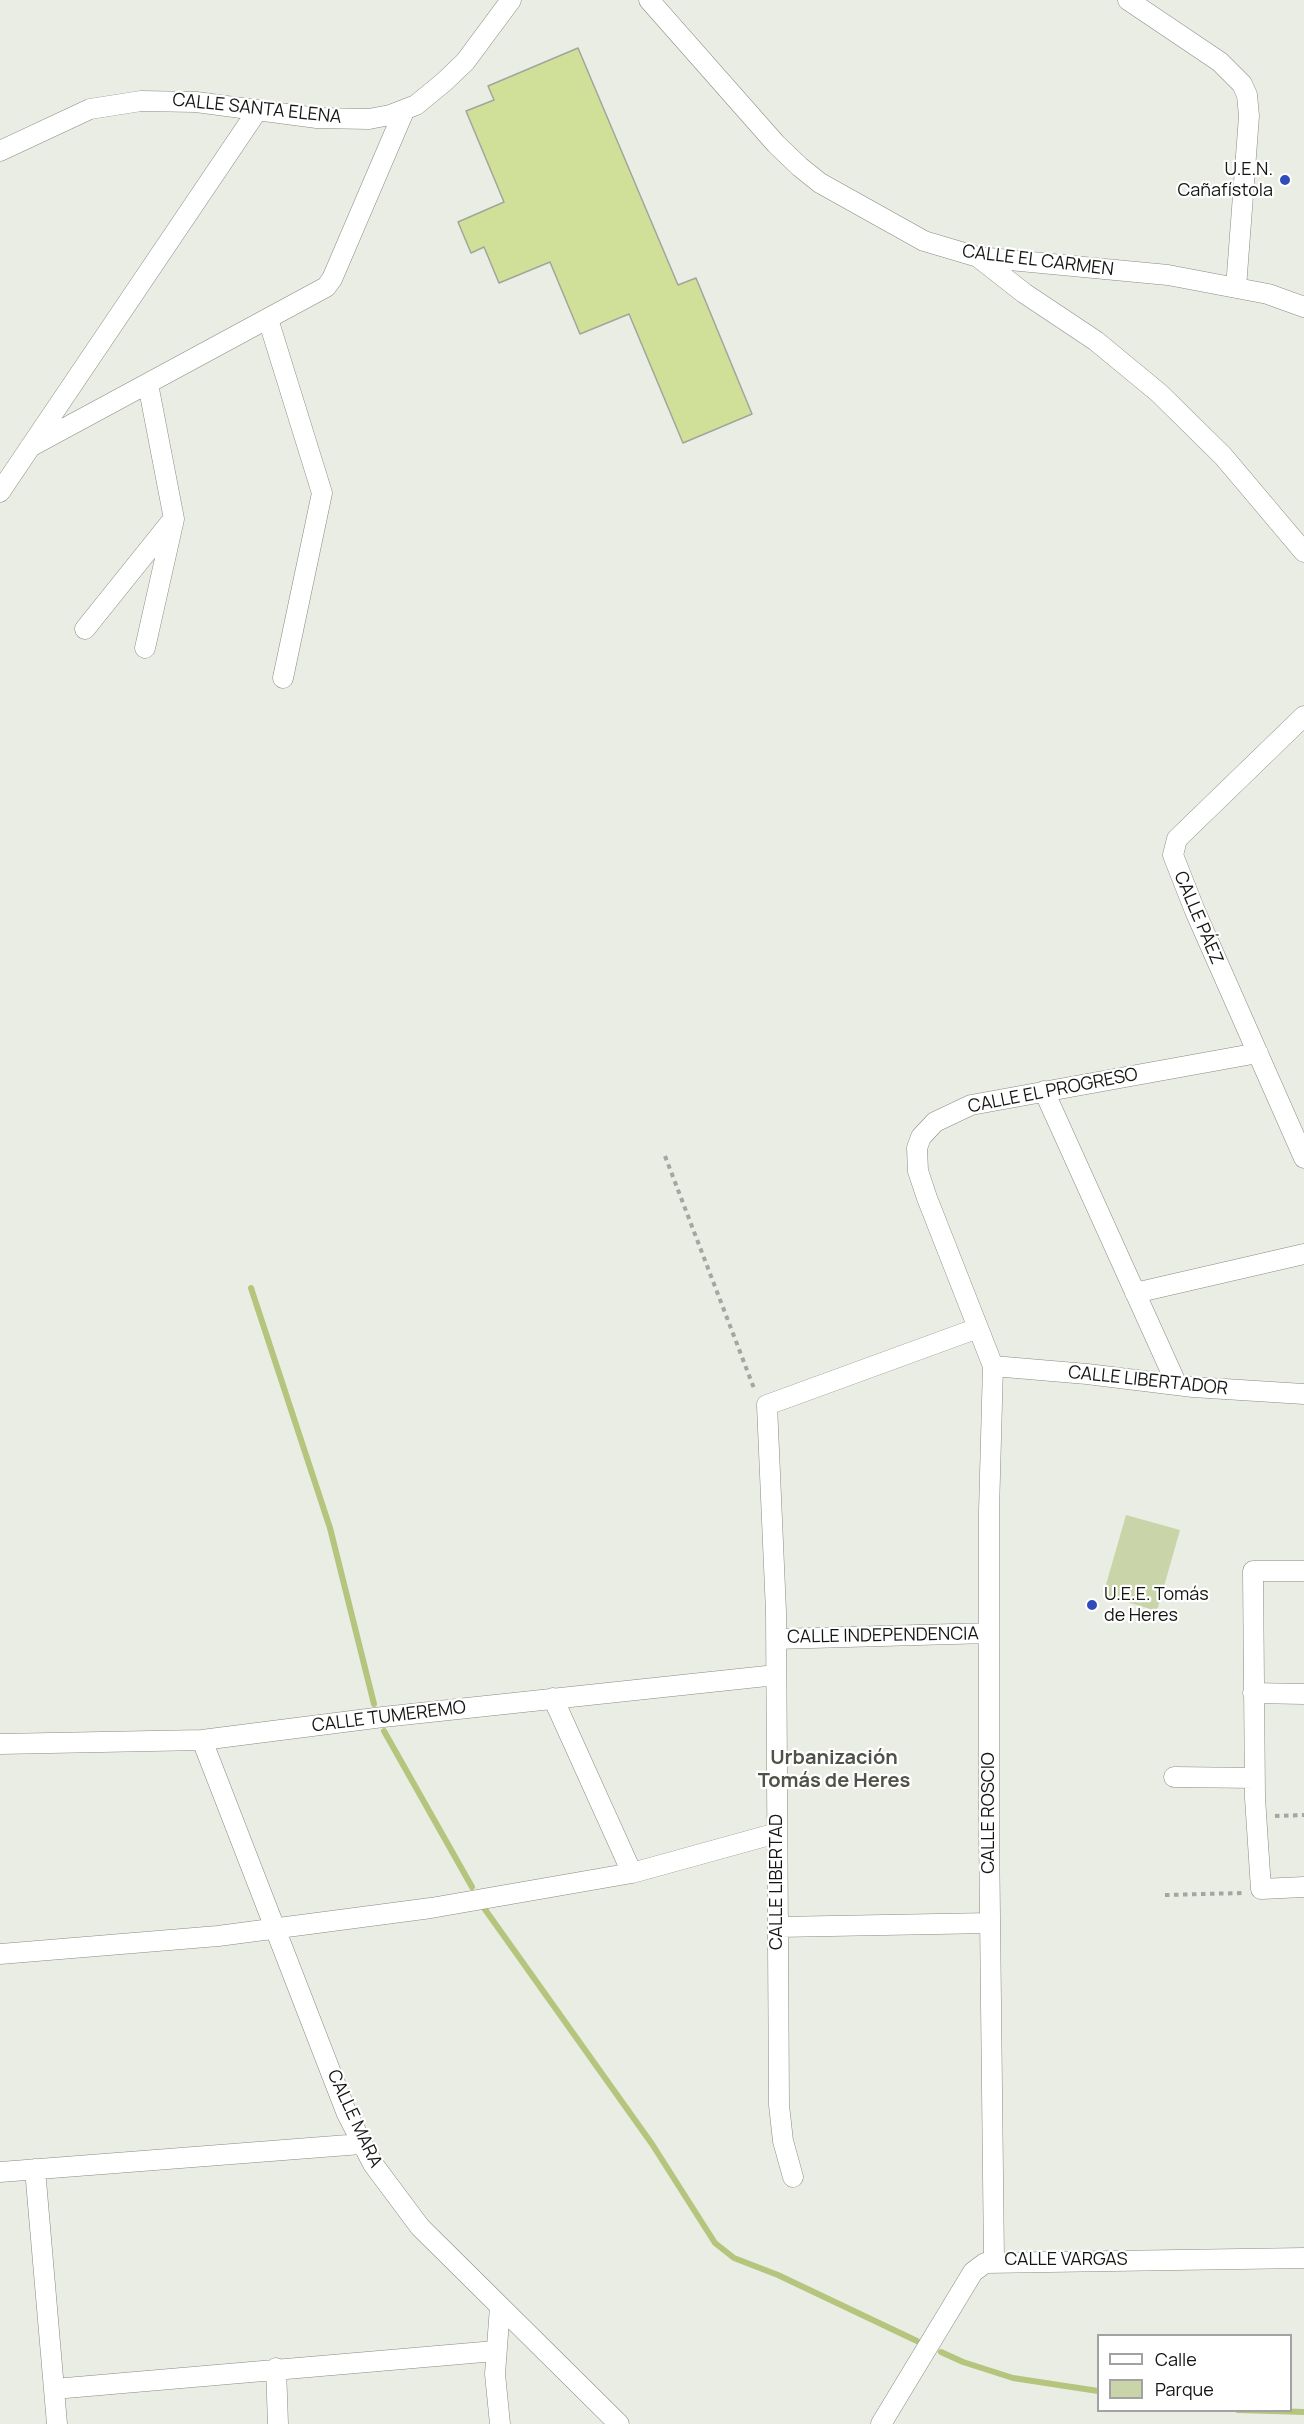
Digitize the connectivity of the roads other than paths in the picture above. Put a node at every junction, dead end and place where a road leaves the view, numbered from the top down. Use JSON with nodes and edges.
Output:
{"nodes":[{"id":1,"x":511,"y":0,"type":"edge"},
{"id":2,"x":649,"y":0,"type":"edge"},
{"id":3,"x":1128,"y":0,"type":"edge"},
{"id":4,"x":257,"y":111,"type":"junction"},
{"id":5,"x":404,"y":111,"type":"junction"},
{"id":6,"x":0,"y":151,"type":"edge"},
{"id":7,"x":978,"y":257,"type":"junction"},
{"id":8,"x":1236,"y":288,"type":"junction"},
{"id":9,"x":1304,"y":307,"type":"edge"},
{"id":10,"x":268,"y":319,"type":"junction"},
{"id":11,"x":148,"y":384,"type":"junction"},
{"id":12,"x":30,"y":447,"type":"junction"},
{"id":13,"x":0,"y":492,"type":"edge"},
{"id":14,"x":174,"y":519,"type":"junction"},
{"id":15,"x":1304,"y":552,"type":"edge"},
{"id":16,"x":85,"y":629,"type":"dead end"},
{"id":17,"x":145,"y":648,"type":"dead end"},
{"id":18,"x":283,"y":678,"type":"dead end"},
{"id":19,"x":1304,"y":716,"type":"edge"},
{"id":20,"x":1258,"y":1053,"type":"junction"},
{"id":21,"x":1044,"y":1091,"type":"junction"},
{"id":22,"x":1304,"y":1158,"type":"edge"},
{"id":23,"x":1304,"y":1254,"type":"edge"},
{"id":24,"x":1135,"y":1293,"type":"junction"},
{"id":25,"x":978,"y":1328,"type":"junction"},
{"id":26,"x":993,"y":1366,"type":"junction"},
{"id":27,"x":1177,"y":1385,"type":"junction"},
{"id":28,"x":1304,"y":1394,"type":"edge"},
{"id":29,"x":1304,"y":1571,"type":"edge"},
{"id":30,"x":989,"y":1633,"type":"junction"},
{"id":31,"x":776,"y":1638,"type":"junction"},
{"id":32,"x":776,"y":1675,"type":"junction"},
{"id":33,"x":1253,"y":1693,"type":"junction"},
{"id":34,"x":1304,"y":1694,"type":"edge"},
{"id":35,"x":553,"y":1698,"type":"junction"},
{"id":36,"x":202,"y":1740,"type":"junction"},
{"id":37,"x":0,"y":1744,"type":"edge"},
{"id":38,"x":1174,"y":1777,"type":"dead end"},
{"id":39,"x":1255,"y":1778,"type":"junction"},
{"id":40,"x":777,"y":1833,"type":"junction"},
{"id":41,"x":632,"y":1873,"type":"junction"},
{"id":42,"x":1304,"y":1887,"type":"edge"},
{"id":43,"x":990,"y":1923,"type":"junction"},
{"id":44,"x":778,"y":1927,"type":"junction"},
{"id":45,"x":275,"y":1929,"type":"junction"},
{"id":46,"x":0,"y":1954,"type":"edge"},
{"id":47,"x":361,"y":2144,"type":"junction"},
{"id":48,"x":35,"y":2169,"type":"junction"},
{"id":49,"x":0,"y":2172,"type":"edge"},
{"id":50,"x":793,"y":2177,"type":"dead end"},
{"id":51,"x":1304,"y":2258,"type":"edge"},
{"id":52,"x":994,"y":2261,"type":"junction"},
{"id":53,"x":500,"y":2307,"type":"junction"},
{"id":54,"x":495,"y":2350,"type":"junction"},
{"id":55,"x":276,"y":2368,"type":"junction"},
{"id":56,"x":54,"y":2389,"type":"junction"},
{"id":57,"x":57,"y":2424,"type":"edge"},
{"id":58,"x":278,"y":2424,"type":"edge"},
{"id":59,"x":500,"y":2424,"type":"edge"},
{"id":60,"x":619,"y":2424,"type":"edge"},
{"id":61,"x":881,"y":2424,"type":"edge"}],
"edges":[{"from":1,"to":5,"type":"street","name":"CALLE SANTA ELENA"},
{"from":2,"to":7,"type":"street","name":"CALLE EL CARMEN"},
{"from":3,"to":8,"type":"street"},
{"from":4,"to":5,"type":"street","name":"CALLE SANTA ELENA"},
{"from":4,"to":6,"type":"street","name":"CALLE SANTA ELENA"},
{"from":4,"to":12,"type":"street"},
{"from":5,"to":10,"type":"street"},
{"from":7,"to":8,"type":"street","name":"CALLE EL CARMEN"},
{"from":7,"to":15,"type":"street"},
{"from":8,"to":9,"type":"street","name":"CALLE EL CARMEN"},
{"from":10,"to":11,"type":"street"},
{"from":10,"to":18,"type":"street"},
{"from":11,"to":12,"type":"street"},
{"from":11,"to":14,"type":"street"},
{"from":12,"to":13,"type":"street"},
{"from":14,"to":16,"type":"street"},
{"from":14,"to":17,"type":"street"},
{"from":19,"to":20,"type":"street","name":"CALLE PÁEZ"},
{"from":20,"to":21,"type":"street","name":"CALLE EL PROGRESO"},
{"from":20,"to":22,"type":"street","name":"CALLE PÁEZ"},
{"from":21,"to":24,"type":"street"},
{"from":21,"to":25,"type":"street","name":"CALLE EL PROGRESO"},
{"from":23,"to":24,"type":"street"},
{"from":24,"to":27,"type":"street"},
{"from":25,"to":26,"type":"street","name":"CALLE EL PROGRESO"},
{"from":25,"to":31,"type":"street","name":"CALLE LIBERTAD"},
{"from":26,"to":27,"type":"street","name":"CALLE LIBERTADOR"},
{"from":26,"to":30,"type":"street","name":"CALLE ROSCIO"},
{"from":27,"to":28,"type":"street","name":"CALLE LIBERTADOR"},
{"from":29,"to":33,"type":"street"},
{"from":30,"to":31,"type":"street","name":"CALLE INDEPENDENCIA"},
{"from":30,"to":43,"type":"street","name":"CALLE ROSCIO"},
{"from":31,"to":32,"type":"street","name":"CALLE LIBERTAD"},
{"from":32,"to":35,"type":"street","name":"CALLE TUMEREMO"},
{"from":32,"to":40,"type":"street","name":"CALLE LIBERTAD"},
{"from":33,"to":34,"type":"street"},
{"from":33,"to":39,"type":"street"},
{"from":35,"to":36,"type":"street","name":"CALLE TUMEREMO"},
{"from":35,"to":41,"type":"street"},
{"from":36,"to":37,"type":"street","name":"CALLE TUMEREMO"},
{"from":36,"to":45,"type":"street","name":"CALLE MARA"},
{"from":38,"to":39,"type":"street"},
{"from":39,"to":42,"type":"street"},
{"from":40,"to":41,"type":"street"},
{"from":40,"to":44,"type":"street","name":"CALLE LIBERTAD"},
{"from":41,"to":45,"type":"street"},
{"from":43,"to":44,"type":"street"},
{"from":43,"to":52,"type":"street","name":"CALLE ROSCIO"},
{"from":44,"to":50,"type":"street","name":"CALLE LIBERTAD"},
{"from":45,"to":46,"type":"street"},
{"from":45,"to":47,"type":"street","name":"CALLE MARA"},
{"from":47,"to":48,"type":"street"},
{"from":47,"to":53,"type":"street","name":"CALLE MARA"},
{"from":48,"to":49,"type":"street"},
{"from":48,"to":56,"type":"street"},
{"from":51,"to":52,"type":"street","name":"CALLE VARGAS"},
{"from":52,"to":61,"type":"street","name":"CALLE VARGAS"},
{"from":53,"to":54,"type":"street"},
{"from":53,"to":60,"type":"street","name":"CALLE MARA"},
{"from":54,"to":55,"type":"street"},
{"from":54,"to":59,"type":"street"},
{"from":55,"to":56,"type":"street"},
{"from":55,"to":58,"type":"street"},
{"from":56,"to":57,"type":"street"}]}
